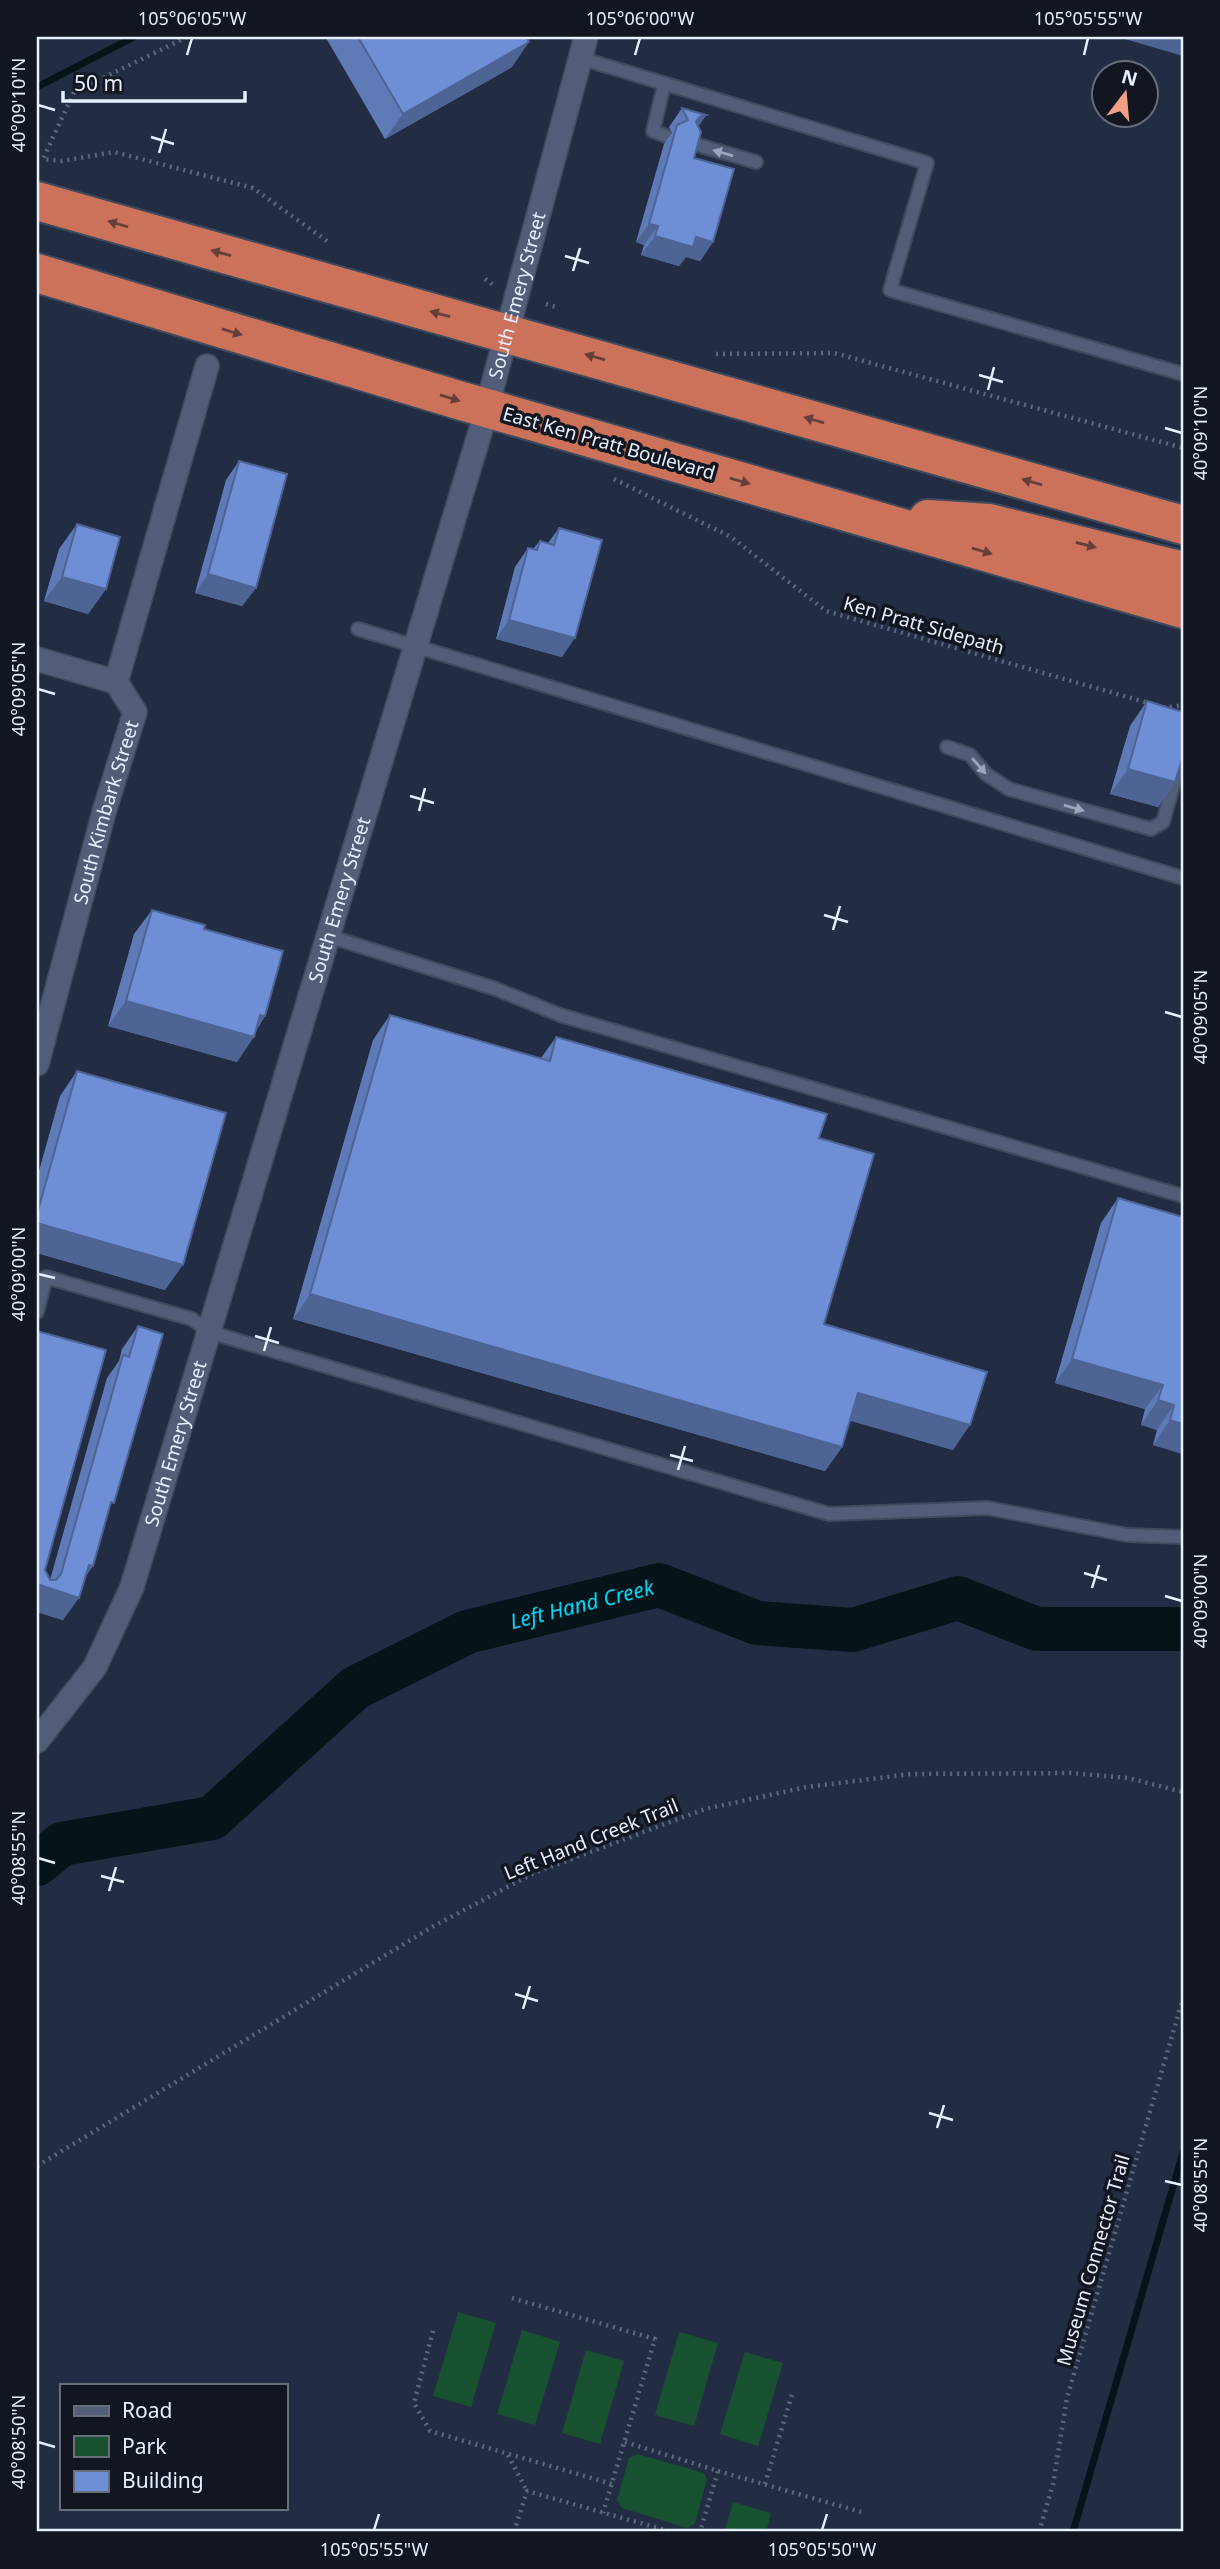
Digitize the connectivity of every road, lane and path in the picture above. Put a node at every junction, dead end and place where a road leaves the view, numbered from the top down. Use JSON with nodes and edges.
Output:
{"nodes":[{"id":1,"x":187,"y":37,"type":"edge"},
{"id":2,"x":583,"y":47,"type":"edge"},
{"id":3,"x":664,"y":85,"type":"junction"},
{"id":4,"x":666,"y":136,"type":"dead end"},
{"id":5,"x":691,"y":143,"type":"edge"},
{"id":6,"x":756,"y":162,"type":"dead end"},
{"id":7,"x":37,"y":201,"type":"edge"},
{"id":8,"x":327,"y":241,"type":"dead end"},
{"id":9,"x":37,"y":272,"type":"edge"},
{"id":10,"x":485,"y":279,"type":"dead end"},
{"id":11,"x":492,"y":284,"type":"junction"},
{"id":12,"x":500,"y":290,"type":"dead end"},
{"id":13,"x":490,"y":294,"type":"dead end"},
{"id":14,"x":546,"y":304,"type":"dead end"},
{"id":15,"x":556,"y":308,"type":"dead end"},
{"id":16,"x":505,"y":333,"type":"junction"},
{"id":17,"x":716,"y":354,"type":"dead end"},
{"id":18,"x":207,"y":366,"type":"dead end"},
{"id":19,"x":1183,"y":374,"type":"edge"},
{"id":20,"x":486,"y":408,"type":"junction"},
{"id":21,"x":1183,"y":448,"type":"edge"},
{"id":22,"x":607,"y":475,"type":"dead end"},
{"id":23,"x":849,"y":512,"type":"junction"},
{"id":24,"x":1183,"y":525,"type":"edge"},
{"id":25,"x":1183,"y":571,"type":"edge"},
{"id":26,"x":1183,"y":609,"type":"edge"},
{"id":27,"x":358,"y":629,"type":"dead end"},
{"id":28,"x":415,"y":647,"type":"junction"},
{"id":29,"x":37,"y":659,"type":"edge"},
{"id":30,"x":117,"y":682,"type":"junction"},
{"id":31,"x":1183,"y":705,"type":"edge"},
{"id":32,"x":947,"y":747,"type":"dead end"},
{"id":33,"x":1183,"y":766,"type":"edge"},
{"id":34,"x":1183,"y":878,"type":"edge"},
{"id":35,"x":328,"y":936,"type":"junction"},
{"id":36,"x":37,"y":1064,"type":"edge"},
{"id":37,"x":1183,"y":1196,"type":"edge"},
{"id":38,"x":37,"y":1312,"type":"edge"},
{"id":39,"x":209,"y":1332,"type":"junction"},
{"id":40,"x":1183,"y":1537,"type":"edge"},
{"id":41,"x":37,"y":1741,"type":"edge"},
{"id":42,"x":1183,"y":1792,"type":"edge"},
{"id":43,"x":1183,"y":1998,"type":"edge"},
{"id":44,"x":37,"y":2166,"type":"edge"},
{"id":45,"x":512,"y":2298,"type":"dead end"},
{"id":46,"x":433,"y":2331,"type":"dead end"},
{"id":47,"x":793,"y":2391,"type":"dead end"},
{"id":48,"x":625,"y":2442,"type":"junction"},
{"id":49,"x":507,"y":2453,"type":"junction"},
{"id":50,"x":718,"y":2471,"type":"junction"},
{"id":51,"x":612,"y":2484,"type":"junction"},
{"id":52,"x":765,"y":2484,"type":"junction"},
{"id":53,"x":527,"y":2491,"type":"junction"},
{"id":54,"x":861,"y":2512,"type":"dead end"},
{"id":55,"x":603,"y":2513,"type":"junction"},
{"id":56,"x":514,"y":2532,"type":"edge"},
{"id":57,"x":668,"y":2532,"type":"edge"},
{"id":58,"x":700,"y":2532,"type":"edge"},
{"id":59,"x":1040,"y":2532,"type":"edge"}],
"edges":[{"from":1,"to":8,"type":"path"},
{"from":2,"to":3,"type":"lane"},
{"from":2,"to":16,"type":"street","name":"South Emery Street"},
{"from":3,"to":4,"type":"lane"},
{"from":3,"to":19,"type":"lane"},
{"from":6,"to":5,"type":"lane","one_way":true},
{"from":16,"to":7,"type":"highway","one_way":true},
{"from":9,"to":20,"type":"highway","name":"East Ken Pratt Boulevard","one_way":true},
{"from":10,"to":11,"type":"path"},
{"from":11,"to":12,"type":"path"},
{"from":11,"to":13,"type":"path"},
{"from":14,"to":15,"type":"path"},
{"from":16,"to":20,"type":"street","name":"South Emery Street"},
{"from":24,"to":16,"type":"highway","one_way":true},
{"from":17,"to":21,"type":"path"},
{"from":18,"to":30,"type":"street"},
{"from":20,"to":23,"type":"highway","name":"East Ken Pratt Boulevard","one_way":true},
{"from":20,"to":28,"type":"street","name":"South Emery Street"},
{"from":22,"to":31,"type":"path","name":"Ken Pratt Sidepath"},
{"from":23,"to":25,"type":"highway","one_way":true},
{"from":23,"to":26,"type":"highway","name":"East Ken Pratt Boulevard","one_way":true},
{"from":27,"to":28,"type":"lane"},
{"from":28,"to":34,"type":"lane"},
{"from":28,"to":35,"type":"street","name":"South Emery Street"},
{"from":29,"to":30,"type":"street"},
{"from":30,"to":36,"type":"street","name":"South Kimbark Street"},
{"from":32,"to":33,"type":"lane","one_way":true},
{"from":35,"to":37,"type":"lane"},
{"from":35,"to":39,"type":"street","name":"South Emery Street"},
{"from":38,"to":39,"type":"lane"},
{"from":39,"to":40,"type":"lane"},
{"from":39,"to":41,"type":"street","name":"South Emery Street"},
{"from":42,"to":44,"type":"path","name":"Left Hand Creek Trail"},
{"from":43,"to":59,"type":"path","name":"Museum Connector Trail"},
{"from":45,"to":48,"type":"path"},
{"from":46,"to":49,"type":"path"},
{"from":47,"to":52,"type":"path"},
{"from":48,"to":50,"type":"path"},
{"from":48,"to":51,"type":"path"},
{"from":49,"to":51,"type":"path"},
{"from":49,"to":53,"type":"path"},
{"from":50,"to":52,"type":"path"},
{"from":50,"to":58,"type":"path"},
{"from":51,"to":55,"type":"path"},
{"from":52,"to":54,"type":"path"},
{"from":53,"to":55,"type":"path"},
{"from":53,"to":56,"type":"path"},
{"from":55,"to":57,"type":"path"}]}
